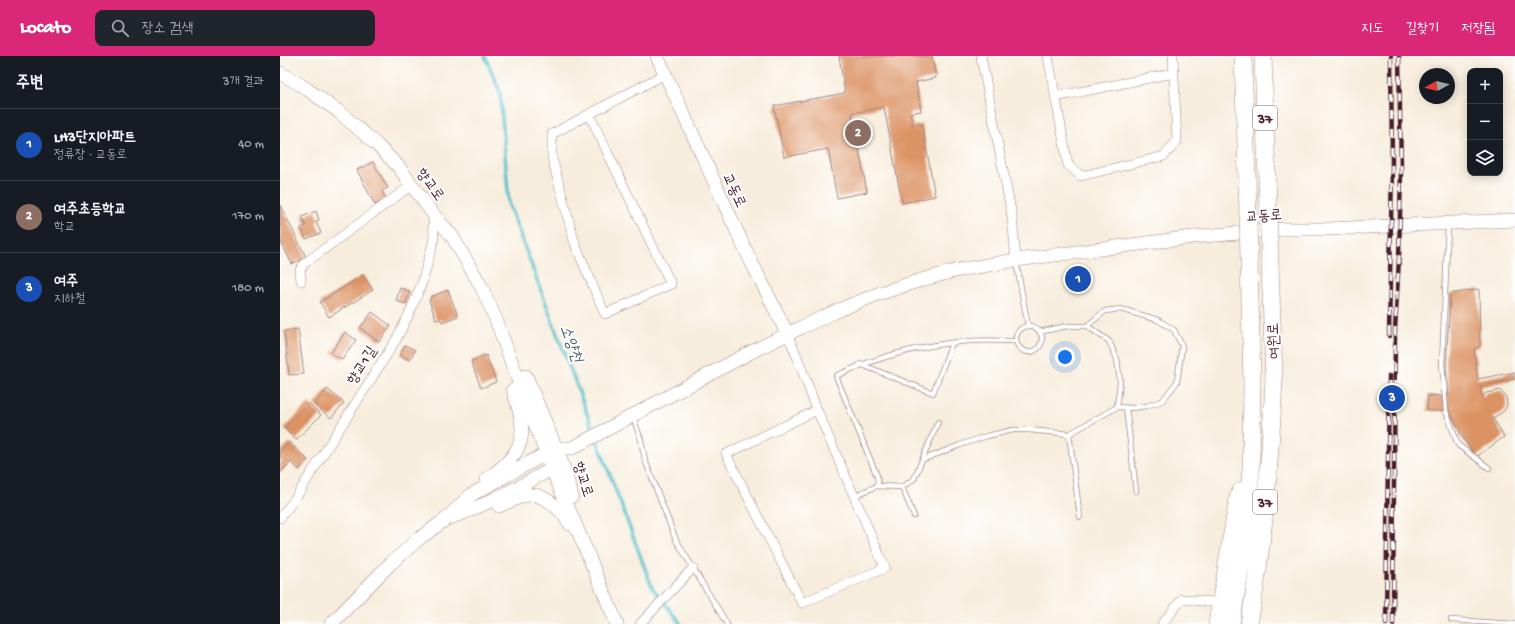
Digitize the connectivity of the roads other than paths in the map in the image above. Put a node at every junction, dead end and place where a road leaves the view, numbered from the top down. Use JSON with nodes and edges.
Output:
{"nodes":[{"id":1,"x":657,"y":56,"type":"edge"},
{"id":2,"x":981,"y":56,"type":"edge"},
{"id":3,"x":1048,"y":56,"type":"edge"},
{"id":4,"x":1173,"y":56,"type":"edge"},
{"id":5,"x":1243,"y":56,"type":"edge"},
{"id":6,"x":1263,"y":56,"type":"edge"},
{"id":7,"x":1174,"y":73,"type":"junction"},
{"id":8,"x":280,"y":74,"type":"edge"},
{"id":9,"x":665,"y":74,"type":"junction"},
{"id":10,"x":1055,"y":97,"type":"junction"},
{"id":11,"x":589,"y":114,"type":"junction"},
{"id":12,"x":412,"y":186,"type":"junction"},
{"id":13,"x":433,"y":214,"type":"junction"},
{"id":14,"x":1515,"y":220,"type":"edge"},
{"id":15,"x":1448,"y":224,"type":"junction"},
{"id":16,"x":1016,"y":260,"type":"junction"},
{"id":17,"x":301,"y":280,"type":"dead end"},
{"id":18,"x":1028,"y":326,"type":"junction"},
{"id":19,"x":1087,"y":326,"type":"junction"},
{"id":20,"x":1039,"y":332,"type":"junction"},
{"id":21,"x":788,"y":335,"type":"junction"},
{"id":22,"x":1016,"y":341,"type":"junction"},
{"id":23,"x":952,"y":343,"type":"junction"},
{"id":24,"x":508,"y":353,"type":"junction"},
{"id":25,"x":860,"y":364,"type":"junction"},
{"id":26,"x":1117,"y":407,"type":"junction"},
{"id":27,"x":1126,"y":408,"type":"junction"},
{"id":28,"x":817,"y":410,"type":"junction"},
{"id":29,"x":629,"y":418,"type":"junction"},
{"id":30,"x":938,"y":422,"type":"dead end"},
{"id":31,"x":1070,"y":434,"type":"junction"},
{"id":32,"x":576,"y":446,"type":"junction"},
{"id":33,"x":551,"y":451,"type":"junction"},
{"id":34,"x":922,"y":460,"type":"junction"},
{"id":35,"x":557,"y":466,"type":"junction"},
{"id":36,"x":1489,"y":468,"type":"dead end"},
{"id":37,"x":1251,"y":469,"type":"junction"},
{"id":38,"x":876,"y":486,"type":"junction"},
{"id":39,"x":902,"y":487,"type":"junction"},
{"id":40,"x":1136,"y":491,"type":"dead end"},
{"id":41,"x":472,"y":495,"type":"junction"},
{"id":42,"x":854,"y":496,"type":"junction"},
{"id":43,"x":478,"y":508,"type":"junction"},
{"id":44,"x":914,"y":516,"type":"dead end"},
{"id":45,"x":1080,"y":517,"type":"dead end"},
{"id":46,"x":280,"y":518,"type":"edge"},
{"id":47,"x":446,"y":520,"type":"junction"},
{"id":48,"x":588,"y":555,"type":"junction"},
{"id":49,"x":690,"y":571,"type":"junction"},
{"id":50,"x":1221,"y":603,"type":"junction"},
{"id":51,"x":1451,"y":620,"type":"dead end"},
{"id":52,"x":331,"y":624,"type":"edge"},
{"id":53,"x":617,"y":624,"type":"edge"},
{"id":54,"x":640,"y":624,"type":"edge"},
{"id":55,"x":727,"y":624,"type":"edge"},
{"id":56,"x":1162,"y":624,"type":"edge"},
{"id":57,"x":1217,"y":624,"type":"edge"},
{"id":58,"x":1231,"y":624,"type":"edge"},
{"id":59,"x":1249,"y":624,"type":"edge"},
{"id":60,"x":1515,"y":624,"type":"edge"}],
"edges":[{"from":1,"to":9,"type":"street","name":"교동로"},
{"from":2,"to":16,"type":"street"},
{"from":3,"to":10,"type":"street"},
{"from":4,"to":7,"type":"street"},
{"from":5,"to":37,"type":"highway","name":"여원로","number":"37","bridge":true},
{"from":6,"to":59,"type":"highway","name":"여원로","number":"37","bridge":true},
{"from":7,"to":10,"type":"street"},
{"from":7,"to":10,"type":"street"},
{"from":8,"to":12,"type":"street","name":"향교로"},
{"from":9,"to":11,"type":"street"},
{"from":9,"to":21,"type":"street","name":"교동로"},
{"from":11,"to":11,"type":"street"},
{"from":12,"to":13,"type":"street","name":"향교로"},
{"from":12,"to":17,"type":"street"},
{"from":13,"to":24,"type":"street","name":"향교로"},
{"from":13,"to":46,"type":"street","name":"향교1길"},
{"from":14,"to":15,"type":"street","name":"교동로"},
{"from":15,"to":16,"type":"street","name":"교동로"},
{"from":15,"to":36,"type":"lane"},
{"from":16,"to":18,"type":"lane"},
{"from":16,"to":21,"type":"street","name":"교동로"},
{"from":18,"to":20,"type":"lane"},
{"from":18,"to":22,"type":"lane"},
{"from":19,"to":20,"type":"lane"},
{"from":19,"to":26,"type":"lane"},
{"from":19,"to":27,"type":"lane"},
{"from":20,"to":22,"type":"lane"},
{"from":21,"to":28,"type":"street"},
{"from":21,"to":29,"type":"street","name":"교동로"},
{"from":22,"to":23,"type":"lane"},
{"from":23,"to":25,"type":"lane"},
{"from":23,"to":25,"type":"lane"},
{"from":24,"to":33,"type":"street","name":"향교로"},
{"from":24,"to":41,"type":"street"},
{"from":25,"to":38,"type":"lane"},
{"from":26,"to":27,"type":"lane"},
{"from":26,"to":31,"type":"lane"},
{"from":27,"to":40,"type":"lane"},
{"from":28,"to":42,"type":"street"},
{"from":28,"to":42,"type":"street"},
{"from":29,"to":32,"type":"street","name":"교동로"},
{"from":29,"to":49,"type":"lane"},
{"from":30,"to":34,"type":"lane"},
{"from":31,"to":34,"type":"lane"},
{"from":31,"to":45,"type":"lane"},
{"from":32,"to":33,"type":"street"},
{"from":32,"to":35,"type":"street"},
{"from":33,"to":35,"type":"street","name":"향교로"},
{"from":33,"to":41,"type":"street"},
{"from":34,"to":39,"type":"lane"},
{"from":35,"to":43,"type":"street"},
{"from":35,"to":48,"type":"street","name":"향교로"},
{"from":37,"to":50,"type":"highway"},
{"from":37,"to":58,"type":"highway","name":"여원로","number":"37"},
{"from":38,"to":39,"type":"lane"},
{"from":38,"to":42,"type":"lane"},
{"from":39,"to":44,"type":"lane"},
{"from":41,"to":47,"type":"street"},
{"from":43,"to":47,"type":"street"},
{"from":43,"to":48,"type":"street"},
{"from":47,"to":52,"type":"street"},
{"from":48,"to":53,"type":"street","name":"향교로"},
{"from":49,"to":54,"type":"street"},
{"from":49,"to":55,"type":"lane"},
{"from":50,"to":56,"type":"street"},
{"from":50,"to":57,"type":"highway"},
{"from":51,"to":60,"type":"lane"}]}
